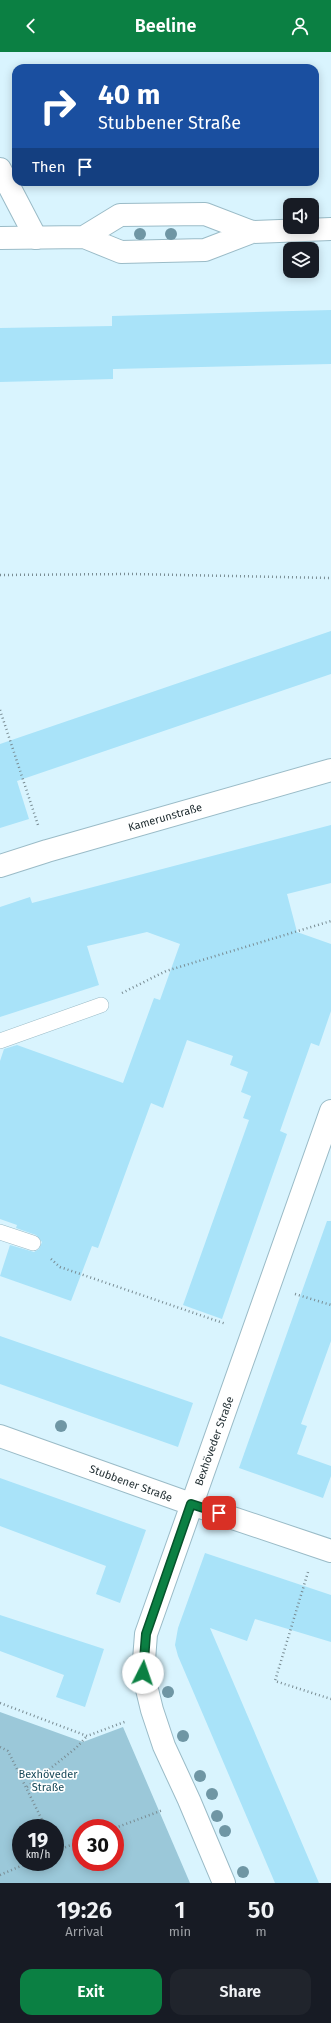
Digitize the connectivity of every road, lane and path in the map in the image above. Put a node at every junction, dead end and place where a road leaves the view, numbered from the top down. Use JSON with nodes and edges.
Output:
{"nodes":[{"id":1,"x":0,"y":169,"type":"edge"},
{"id":2,"x":331,"y":230,"type":"edge"},
{"id":3,"x":252,"y":232,"type":"junction"},
{"id":4,"x":84,"y":236,"type":"junction"},
{"id":5,"x":0,"y":238,"type":"edge"},
{"id":6,"x":36,"y":238,"type":"junction"},
{"id":7,"x":0,"y":575,"type":"edge"},
{"id":8,"x":331,"y":578,"type":"edge"},
{"id":9,"x":0,"y":710,"type":"edge"},
{"id":10,"x":331,"y":770,"type":"edge"},
{"id":11,"x":47,"y":851,"type":"junction"},
{"id":12,"x":0,"y":866,"type":"edge"},
{"id":13,"x":331,"y":921,"type":"edge"},
{"id":14,"x":101,"y":1005,"type":"joint"},
{"id":15,"x":0,"y":1040,"type":"edge"},
{"id":16,"x":331,"y":1111,"type":"edge"},
{"id":17,"x":0,"y":1232,"type":"edge"},
{"id":18,"x":33,"y":1243,"type":"joint"},
{"id":19,"x":270,"y":1286,"type":"junction"},
{"id":20,"x":331,"y":1305,"type":"edge"},
{"id":21,"x":253,"y":1334,"type":"junction"},
{"id":22,"x":0,"y":1436,"type":"edge"},
{"id":23,"x":191,"y":1504,"type":"junction"},
{"id":24,"x":323,"y":1548,"type":"edge"},
{"id":25,"x":331,"y":1699,"type":"edge"},
{"id":26,"x":0,"y":1704,"type":"edge"},
{"id":27,"x":152,"y":1710,"type":"junction"},
{"id":28,"x":87,"y":1736,"type":"junction"},
{"id":29,"x":0,"y":1747,"type":"edge"},
{"id":30,"x":27,"y":1788,"type":"junction"},
{"id":31,"x":189,"y":1800,"type":"junction"},
{"id":32,"x":42,"y":1819,"type":"edge"},
{"id":33,"x":124,"y":1825,"type":"edge"},
{"id":34,"x":12,"y":1870,"type":"edge"},
{"id":35,"x":0,"y":1875,"type":"edge"},
{"id":36,"x":224,"y":1883,"type":"edge"}],
"edges":[{"from":1,"to":6,"type":"street"},
{"from":2,"to":3,"type":"street"},
{"from":3,"to":4,"type":"street"},
{"from":3,"to":4,"type":"street"},
{"from":4,"to":6,"type":"street"},
{"from":5,"to":6,"type":"street"},
{"from":7,"to":8,"type":"path"},
{"from":9,"to":11,"type":"path"},
{"from":10,"to":11,"type":"street","name":"Kamerunstraße"},
{"from":11,"to":12,"type":"street","name":"Kamerunstraße"},
{"from":13,"to":14,"type":"path"},
{"from":14,"to":15,"type":"lane"},
{"from":16,"to":19,"type":"street","name":"Bexhöveder Straße"},
{"from":17,"to":18,"type":"lane"},
{"from":18,"to":21,"type":"path"},
{"from":19,"to":20,"type":"path"},
{"from":19,"to":21,"type":"street","name":"Bexhöveder Straße"},
{"from":21,"to":23,"type":"street","name":"Bexhöveder Straße"},
{"from":22,"to":23,"type":"street","name":"Stubbener Straße"},
{"from":23,"to":24,"type":"street","name":"Stubbener Straße"},
{"from":23,"to":27,"type":"street","name":"Bexhöveder Straße"},
{"from":24,"to":25,"type":"path"},
{"from":26,"to":28,"type":"path"},
{"from":27,"to":28,"type":"path"},
{"from":27,"to":31,"type":"street","name":"Bexhöveder Straße"},
{"from":28,"to":30,"type":"path"},
{"from":29,"to":30,"type":"path"},
{"from":30,"to":32,"type":"path"},
{"from":31,"to":33,"type":"path"},
{"from":31,"to":36,"type":"street","name":"Bexhöveder Straße"},
{"from":34,"to":35,"type":"path"}]}
